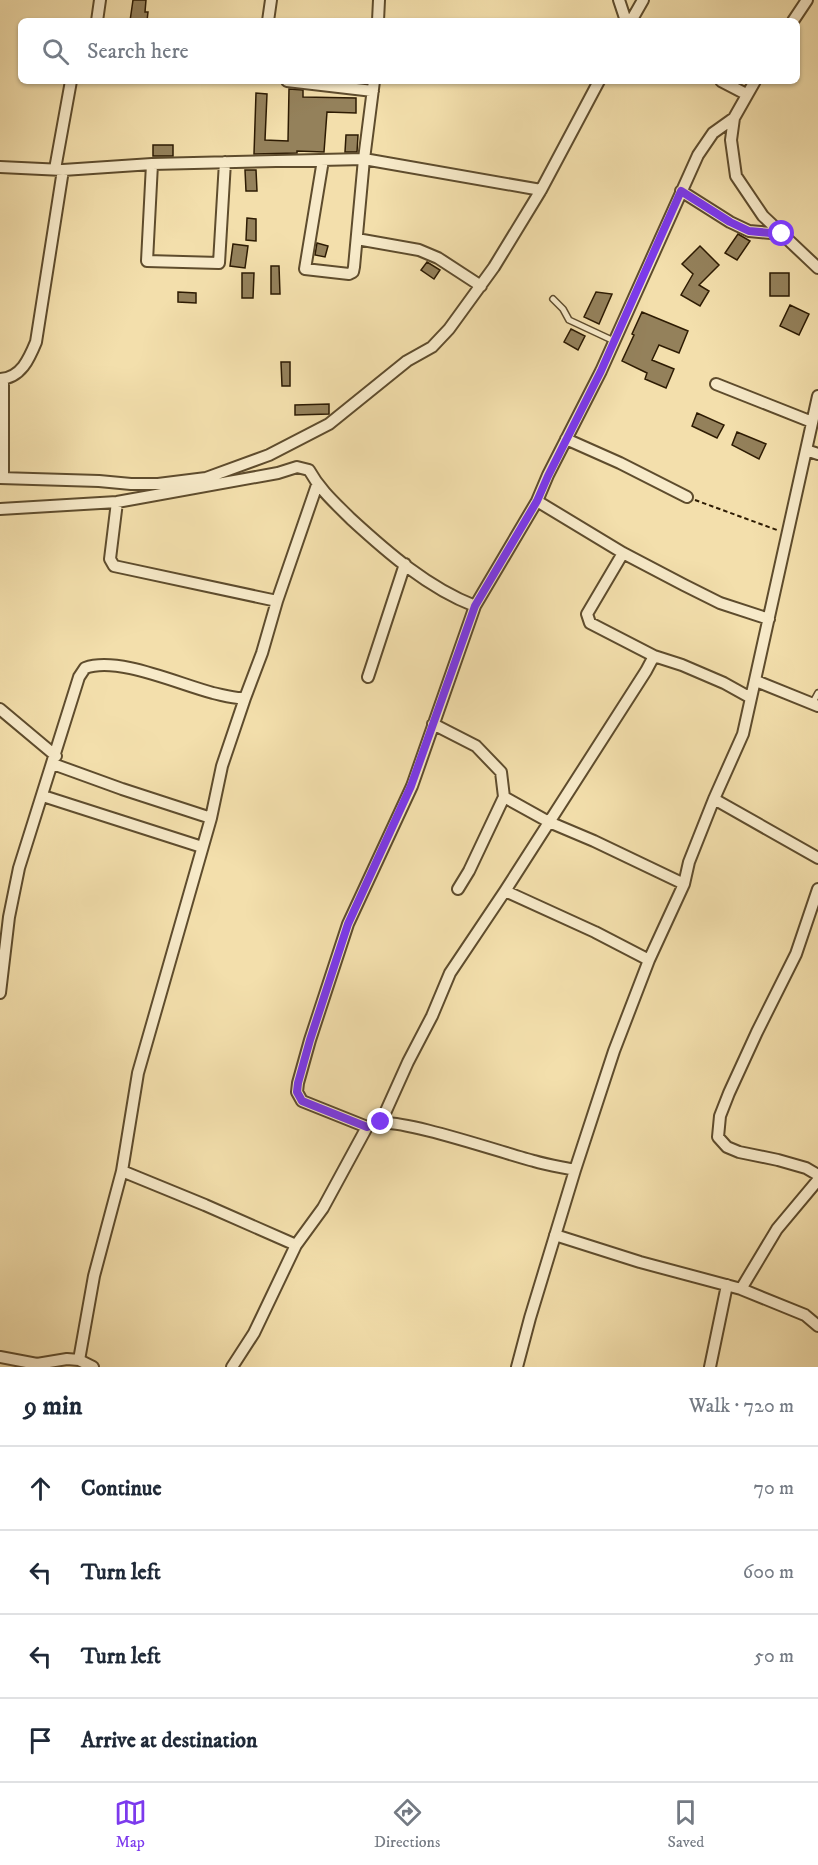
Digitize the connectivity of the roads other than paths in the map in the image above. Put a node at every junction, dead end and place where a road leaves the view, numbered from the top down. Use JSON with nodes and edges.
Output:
{"nodes":[{"id":1,"x":100,"y":0,"type":"edge"},
{"id":2,"x":271,"y":0,"type":"edge"},
{"id":3,"x":379,"y":0,"type":"edge"},
{"id":4,"x":620,"y":0,"type":"edge"},
{"id":5,"x":643,"y":0,"type":"edge"},
{"id":6,"x":807,"y":0,"type":"edge"},
{"id":7,"x":97,"y":18,"type":"edge"},
{"id":8,"x":268,"y":18,"type":"edge"},
{"id":9,"x":378,"y":18,"type":"edge"},
{"id":10,"x":625,"y":18,"type":"edge"},
{"id":11,"x":633,"y":18,"type":"edge"},
{"id":12,"x":795,"y":18,"type":"edge"},
{"id":13,"x":71,"y":84,"type":"edge"},
{"id":14,"x":339,"y":84,"type":"edge"},
{"id":15,"x":597,"y":84,"type":"edge"},
{"id":16,"x":727,"y":84,"type":"edge"},
{"id":17,"x":753,"y":84,"type":"edge"},
{"id":18,"x":374,"y":86,"type":"edge"},
{"id":19,"x":746,"y":94,"type":"junction"},
{"id":20,"x":734,"y":118,"type":"junction"},
{"id":21,"x":364,"y":159,"type":"junction"},
{"id":22,"x":323,"y":160,"type":"junction"},
{"id":23,"x":225,"y":162,"type":"junction"},
{"id":24,"x":152,"y":164,"type":"junction"},
{"id":25,"x":0,"y":167,"type":"edge"},
{"id":26,"x":59,"y":170,"type":"junction"},
{"id":27,"x":541,"y":190,"type":"junction"},
{"id":28,"x":681,"y":191,"type":"junction"},
{"id":29,"x":782,"y":234,"type":"junction"},
{"id":30,"x":357,"y":239,"type":"junction"},
{"id":31,"x":818,"y":268,"type":"edge"},
{"id":32,"x":481,"y":286,"type":"junction"},
{"id":33,"x":552,"y":299,"type":"dead end"},
{"id":34,"x":614,"y":341,"type":"junction"},
{"id":35,"x":2,"y":380,"type":"edge"},
{"id":36,"x":716,"y":384,"type":"dead end"},
{"id":37,"x":818,"y":396,"type":"edge"},
{"id":38,"x":812,"y":422,"type":"junction"},
{"id":39,"x":566,"y":439,"type":"junction"},
{"id":40,"x":806,"y":450,"type":"junction"},
{"id":41,"x":818,"y":454,"type":"edge"},
{"id":42,"x":1,"y":478,"type":"edge"},
{"id":43,"x":317,"y":485,"type":"junction"},
{"id":44,"x":687,"y":497,"type":"road end"},
{"id":45,"x":537,"y":501,"type":"junction"},
{"id":46,"x":117,"y":502,"type":"junction"},
{"id":47,"x":0,"y":509,"type":"edge"},
{"id":48,"x":623,"y":554,"type":"junction"},
{"id":49,"x":405,"y":564,"type":"junction"},
{"id":50,"x":277,"y":601,"type":"junction"},
{"id":51,"x":475,"y":606,"type":"junction"},
{"id":52,"x":769,"y":619,"type":"junction"},
{"id":53,"x":654,"y":656,"type":"junction"},
{"id":54,"x":368,"y":677,"type":"dead end"},
{"id":55,"x":756,"y":681,"type":"junction"},
{"id":56,"x":818,"y":693,"type":"edge"},
{"id":57,"x":245,"y":698,"type":"junction"},
{"id":58,"x":751,"y":698,"type":"junction"},
{"id":59,"x":815,"y":705,"type":"edge"},
{"id":60,"x":0,"y":709,"type":"edge"},
{"id":61,"x":433,"y":724,"type":"junction"},
{"id":62,"x":54,"y":760,"type":"junction"},
{"id":63,"x":43,"y":796,"type":"junction"},
{"id":64,"x":504,"y":797,"type":"junction"},
{"id":65,"x":714,"y":799,"type":"junction"},
{"id":66,"x":211,"y":818,"type":"junction"},
{"id":67,"x":549,"y":822,"type":"junction"},
{"id":68,"x":202,"y":848,"type":"junction"},
{"id":69,"x":818,"y":858,"type":"edge"},
{"id":70,"x":684,"y":884,"type":"junction"},
{"id":71,"x":458,"y":889,"type":"dead end"},
{"id":72,"x":818,"y":889,"type":"edge"},
{"id":73,"x":505,"y":891,"type":"junction"},
{"id":74,"x":649,"y":960,"type":"junction"},
{"id":75,"x":0,"y":993,"type":"edge"},
{"id":76,"x":381,"y":1122,"type":"junction"},
{"id":77,"x":367,"y":1127,"type":"junction"},
{"id":78,"x":575,"y":1170,"type":"junction"},
{"id":79,"x":122,"y":1171,"type":"junction"},
{"id":80,"x":818,"y":1175,"type":"edge"},
{"id":81,"x":818,"y":1180,"type":"edge"},
{"id":82,"x":555,"y":1235,"type":"junction"},
{"id":83,"x":296,"y":1245,"type":"junction"},
{"id":84,"x":727,"y":1285,"type":"junction"},
{"id":85,"x":741,"y":1289,"type":"junction"},
{"id":86,"x":818,"y":1326,"type":"edge"},
{"id":87,"x":0,"y":1357,"type":"edge"},
{"id":88,"x":79,"y":1360,"type":"junction"},
{"id":89,"x":93,"y":1367,"type":"edge"},
{"id":90,"x":232,"y":1367,"type":"edge"},
{"id":91,"x":517,"y":1367,"type":"edge"},
{"id":92,"x":710,"y":1367,"type":"edge"}],
"edges":[{"from":1,"to":7,"type":"street"},
{"from":2,"to":8,"type":"street"},
{"from":3,"to":9,"type":"street"},
{"from":4,"to":10,"type":"street"},
{"from":5,"to":11,"type":"street"},
{"from":6,"to":12,"type":"street"},
{"from":13,"to":26,"type":"street"},
{"from":14,"to":18,"type":"street"},
{"from":15,"to":27,"type":"street"},
{"from":16,"to":19,"type":"street"},
{"from":17,"to":19,"type":"street"},
{"from":18,"to":21,"type":"street"},
{"from":19,"to":20,"type":"street"},
{"from":20,"to":28,"type":"street"},
{"from":20,"to":29,"type":"street"},
{"from":21,"to":22,"type":"street"},
{"from":21,"to":27,"type":"street"},
{"from":21,"to":30,"type":"street"},
{"from":22,"to":23,"type":"street"},
{"from":22,"to":30,"type":"street"},
{"from":23,"to":24,"type":"street"},
{"from":23,"to":24,"type":"street"},
{"from":24,"to":26,"type":"street"},
{"from":25,"to":26,"type":"street"},
{"from":26,"to":35,"type":"street"},
{"from":27,"to":32,"type":"street"},
{"from":28,"to":29,"type":"street"},
{"from":28,"to":34,"type":"street"},
{"from":29,"to":31,"type":"street"},
{"from":30,"to":32,"type":"street"},
{"from":32,"to":42,"type":"street"},
{"from":33,"to":34,"type":"lane"},
{"from":34,"to":39,"type":"street"},
{"from":35,"to":42,"type":"street"},
{"from":36,"to":38,"type":"street"},
{"from":37,"to":38,"type":"street"},
{"from":38,"to":40,"type":"street"},
{"from":39,"to":44,"type":"street"},
{"from":39,"to":45,"type":"street"},
{"from":40,"to":41,"type":"street"},
{"from":40,"to":52,"type":"street"},
{"from":43,"to":46,"type":"street"},
{"from":43,"to":49,"type":"street"},
{"from":43,"to":50,"type":"street"},
{"from":45,"to":48,"type":"street"},
{"from":45,"to":51,"type":"street"},
{"from":46,"to":47,"type":"street"},
{"from":46,"to":50,"type":"street"},
{"from":48,"to":52,"type":"street"},
{"from":48,"to":53,"type":"street"},
{"from":49,"to":51,"type":"street"},
{"from":49,"to":54,"type":"street"},
{"from":50,"to":57,"type":"street"},
{"from":51,"to":61,"type":"street"},
{"from":52,"to":55,"type":"street"},
{"from":53,"to":58,"type":"street"},
{"from":53,"to":67,"type":"street"},
{"from":55,"to":58,"type":"street"},
{"from":55,"to":59,"type":"street"},
{"from":56,"to":59,"type":"lane"},
{"from":57,"to":62,"type":"street"},
{"from":57,"to":66,"type":"street"},
{"from":58,"to":65,"type":"street"},
{"from":60,"to":62,"type":"street"},
{"from":61,"to":64,"type":"street"},
{"from":61,"to":77,"type":"street"},
{"from":62,"to":63,"type":"street"},
{"from":62,"to":66,"type":"street"},
{"from":63,"to":68,"type":"street"},
{"from":63,"to":75,"type":"street"},
{"from":64,"to":67,"type":"street"},
{"from":64,"to":71,"type":"street"},
{"from":65,"to":69,"type":"street"},
{"from":65,"to":70,"type":"street"},
{"from":66,"to":68,"type":"street"},
{"from":67,"to":70,"type":"street"},
{"from":67,"to":73,"type":"street"},
{"from":68,"to":79,"type":"street"},
{"from":70,"to":74,"type":"street"},
{"from":72,"to":80,"type":"street"},
{"from":73,"to":74,"type":"street"},
{"from":73,"to":76,"type":"street"},
{"from":74,"to":78,"type":"street"},
{"from":76,"to":77,"type":"street"},
{"from":76,"to":78,"type":"street"},
{"from":77,"to":83,"type":"street"},
{"from":78,"to":82,"type":"street"},
{"from":79,"to":83,"type":"street"},
{"from":79,"to":88,"type":"street"},
{"from":81,"to":85,"type":"street"},
{"from":82,"to":84,"type":"street"},
{"from":82,"to":91,"type":"street"},
{"from":83,"to":90,"type":"street"},
{"from":84,"to":85,"type":"street"},
{"from":84,"to":92,"type":"street"},
{"from":85,"to":86,"type":"street"},
{"from":87,"to":88,"type":"street"},
{"from":88,"to":89,"type":"street"}]}
